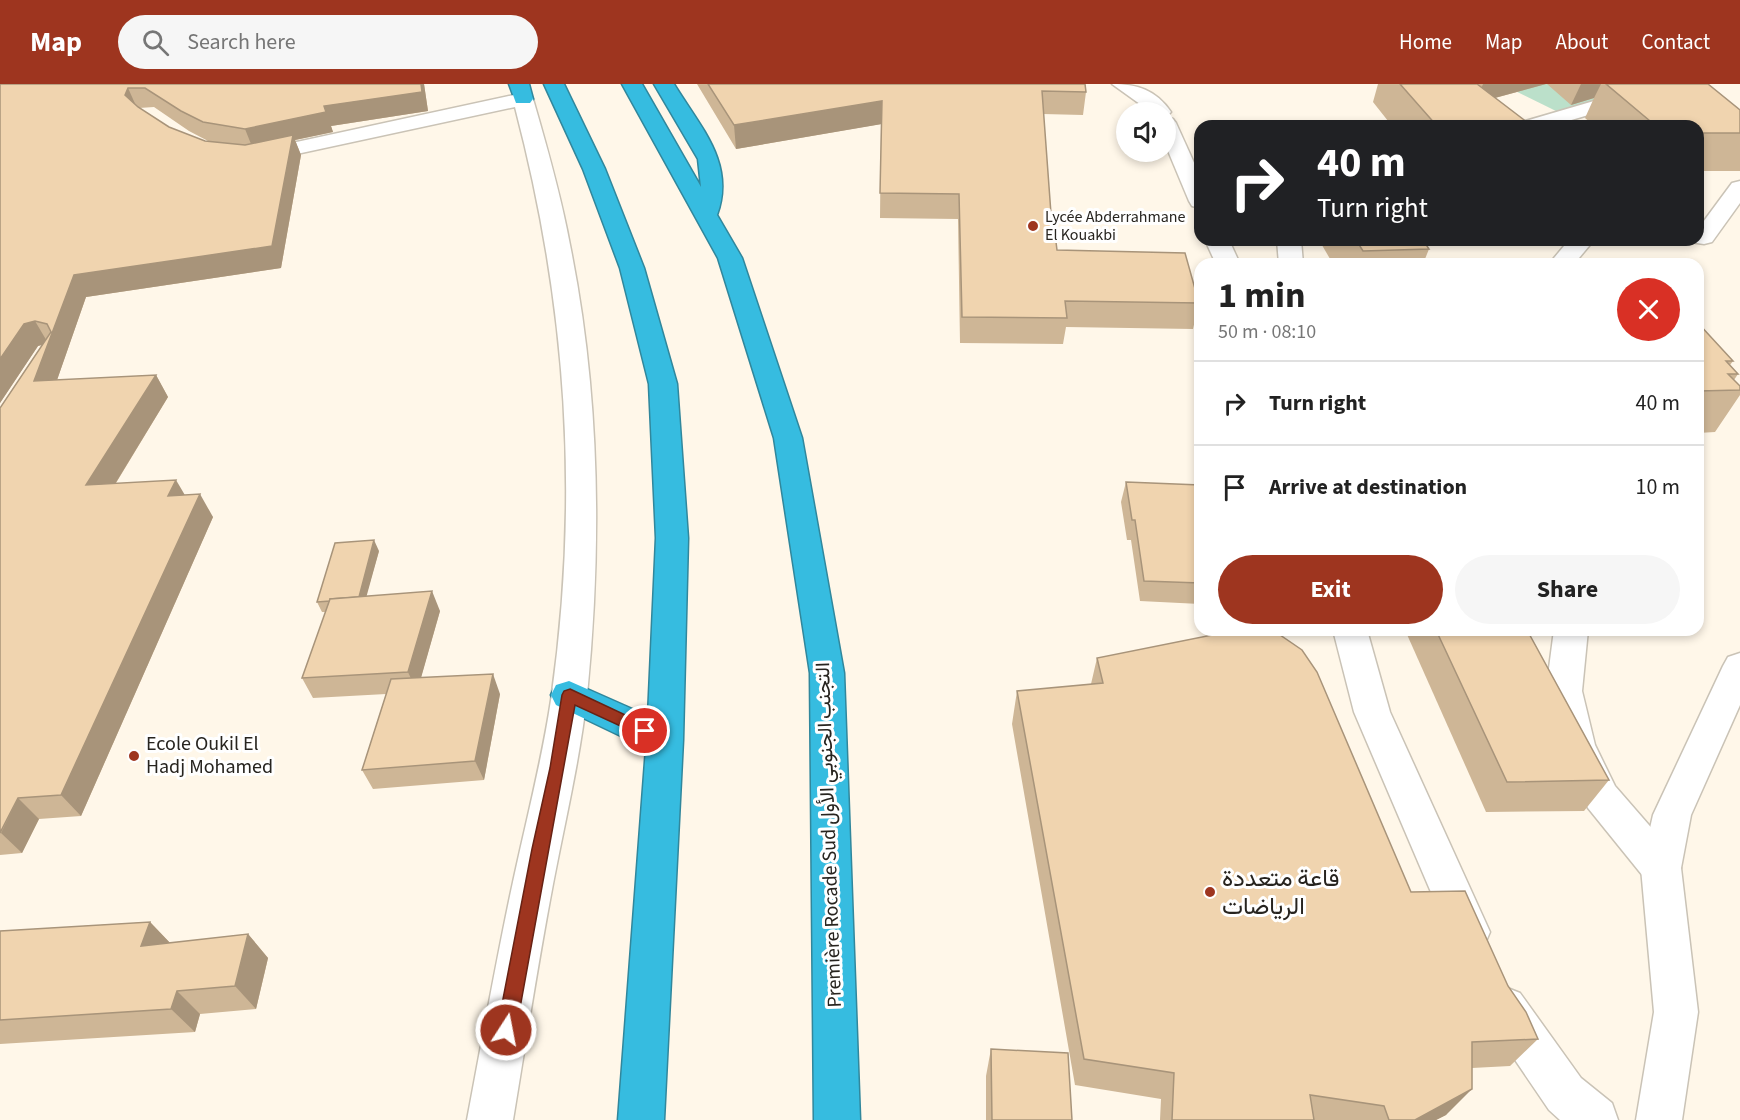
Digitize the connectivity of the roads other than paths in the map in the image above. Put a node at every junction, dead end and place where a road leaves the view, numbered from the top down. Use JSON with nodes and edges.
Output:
{"nodes":[{"id":1,"x":554,"y":84,"type":"edge"},
{"id":2,"x":632,"y":84,"type":"edge"},
{"id":3,"x":664,"y":84,"type":"edge"},
{"id":4,"x":1122,"y":84,"type":"edge"},
{"id":5,"x":1673,"y":84,"type":"edge"},
{"id":6,"x":521,"y":92,"type":"edge"},
{"id":7,"x":1150,"y":102,"type":"edge"},
{"id":8,"x":1550,"y":120,"type":"edge"},
{"id":9,"x":1176,"y":146,"type":"edge"},
{"id":10,"x":233,"y":157,"type":"edge"},
{"id":11,"x":1194,"y":187,"type":"edge"},
{"id":12,"x":1740,"y":188,"type":"edge"},
{"id":13,"x":707,"y":214,"type":"junction"},
{"id":14,"x":1704,"y":237,"type":"edge"},
{"id":15,"x":1577,"y":246,"type":"edge"},
{"id":16,"x":1566,"y":258,"type":"edge"},
{"id":17,"x":1352,"y":636,"type":"edge"},
{"id":18,"x":1570,"y":636,"type":"edge"},
{"id":19,"x":1740,"y":666,"type":"edge"},
{"id":20,"x":570,"y":695,"type":"junction"},
{"id":21,"x":664,"y":740,"type":"junction"},
{"id":22,"x":1661,"y":868,"type":"junction"},
{"id":23,"x":490,"y":1120,"type":"edge"},
{"id":24,"x":641,"y":1120,"type":"edge"},
{"id":25,"x":837,"y":1120,"type":"edge"},
{"id":26,"x":1595,"y":1120,"type":"edge"},
{"id":27,"x":1659,"y":1120,"type":"edge"}],
"edges":[{"from":1,"to":21,"type":"highway"},
{"from":2,"to":13,"type":"highway","name":"Première Rocade Sud التجنب الجنوبي الأول"},
{"from":3,"to":13,"type":"highway"},
{"from":4,"to":7,"type":"street"},
{"from":5,"to":8,"type":"street"},
{"from":6,"to":10,"type":"street"},
{"from":6,"to":20,"type":"street"},
{"from":9,"to":11,"type":"street"},
{"from":12,"to":14,"type":"street"},
{"from":13,"to":25,"type":"highway","name":"Première Rocade Sud التجنب الجنوبي الأول"},
{"from":15,"to":16,"type":"street"},
{"from":17,"to":26,"type":"street"},
{"from":18,"to":22,"type":"street"},
{"from":19,"to":22,"type":"street"},
{"from":20,"to":21,"type":"highway"},
{"from":20,"to":23,"type":"street"},
{"from":21,"to":24,"type":"highway"},
{"from":22,"to":27,"type":"street"}]}
